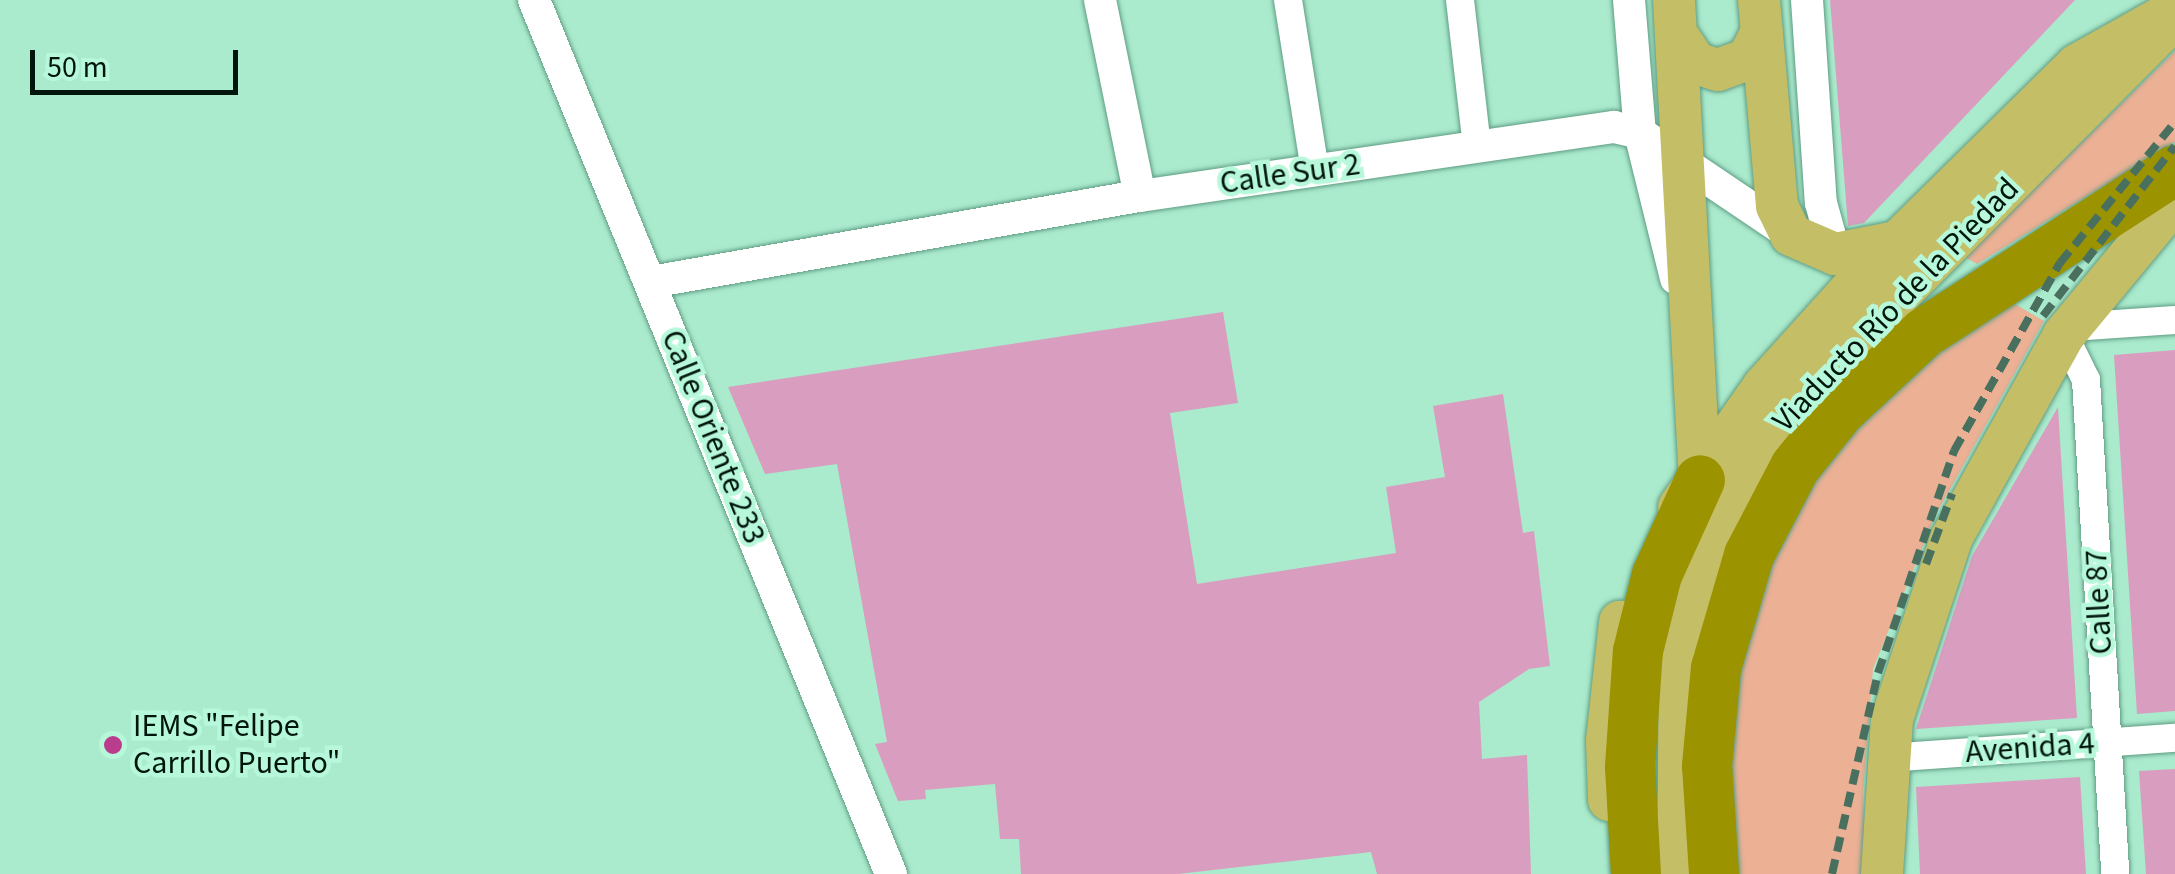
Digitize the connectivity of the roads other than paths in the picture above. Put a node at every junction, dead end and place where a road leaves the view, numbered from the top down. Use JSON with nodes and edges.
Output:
{"nodes":[{"id":1,"x":534,"y":0,"type":"edge"},
{"id":2,"x":1100,"y":0,"type":"edge"},
{"id":3,"x":1288,"y":0,"type":"edge"},
{"id":4,"x":1460,"y":0,"type":"edge"},
{"id":5,"x":1629,"y":0,"type":"edge"},
{"id":6,"x":1807,"y":0,"type":"edge"},
{"id":7,"x":2175,"y":10,"type":"edge"},
{"id":8,"x":1760,"y":16,"type":"edge"},
{"id":9,"x":1675,"y":18,"type":"edge"},
{"id":10,"x":2175,"y":18,"type":"edge"},
{"id":11,"x":1640,"y":133,"type":"junction"},
{"id":12,"x":1477,"y":148,"type":"junction"},
{"id":13,"x":1680,"y":161,"type":"junction"},
{"id":14,"x":2175,"y":170,"type":"edge"},
{"id":15,"x":1314,"y":171,"type":"junction"},
{"id":16,"x":1140,"y":196,"type":"junction"},
{"id":17,"x":2175,"y":200,"type":"edge"},
{"id":18,"x":1791,"y":235,"type":"junction"},
{"id":19,"x":1897,"y":242,"type":"junction"},
{"id":20,"x":1835,"y":254,"type":"junction"},
{"id":21,"x":652,"y":282,"type":"junction"},
{"id":22,"x":2175,"y":320,"type":"edge"},
{"id":23,"x":2068,"y":331,"type":"junction"},
{"id":24,"x":1691,"y":342,"type":"junction"},
{"id":25,"x":1700,"y":480,"type":"junction"},
{"id":26,"x":2175,"y":738,"type":"edge"},
{"id":27,"x":2108,"y":742,"type":"junction"},
{"id":28,"x":1886,"y":758,"type":"junction"},
{"id":29,"x":891,"y":874,"type":"edge"},
{"id":30,"x":1613,"y":874,"type":"edge"},
{"id":31,"x":1636,"y":874,"type":"edge"},
{"id":32,"x":1678,"y":874,"type":"edge"},
{"id":33,"x":1714,"y":874,"type":"edge"},
{"id":34,"x":1882,"y":874,"type":"edge"},
{"id":35,"x":2115,"y":874,"type":"edge"}],
"edges":[{"from":1,"to":21,"type":"street","name":"Calle Oriente 233"},
{"from":2,"to":16,"type":"street"},
{"from":3,"to":15,"type":"street"},
{"from":4,"to":12,"type":"street"},
{"from":5,"to":11,"type":"street"},
{"from":6,"to":20,"type":"street"},
{"from":7,"to":19,"type":"main road"},
{"from":8,"to":9,"type":"main road"},
{"from":8,"to":18,"type":"main road"},
{"from":9,"to":13,"type":"main road"},
{"from":10,"to":32,"type":"main road","name":"Viaducto Río de la Piedad"},
{"from":11,"to":12,"type":"street","name":"Calle Sur 2"},
{"from":11,"to":13,"type":"street"},
{"from":11,"to":24,"type":"street"},
{"from":12,"to":15,"type":"street","name":"Calle Sur 2"},
{"from":13,"to":18,"type":"street"},
{"from":13,"to":24,"type":"main road"},
{"from":14,"to":33,"type":"highway"},
{"from":15,"to":16,"type":"street","name":"Calle Sur 2"},
{"from":16,"to":21,"type":"street","name":"Calle Sur 2"},
{"from":17,"to":23,"type":"main road"},
{"from":18,"to":20,"type":"main road"},
{"from":19,"to":20,"type":"main road"},
{"from":19,"to":25,"type":"main road"},
{"from":21,"to":29,"type":"street","name":"Calle Oriente 233"},
{"from":22,"to":23,"type":"street"},
{"from":23,"to":27,"type":"street","name":"Calle 87"},
{"from":23,"to":28,"type":"main road"},
{"from":24,"to":25,"type":"main road"},
{"from":25,"to":30,"type":"main road"},
{"from":25,"to":31,"type":"highway"},
{"from":26,"to":27,"type":"street","name":"Avenida 4"},
{"from":27,"to":28,"type":"street","name":"Avenida 4"},
{"from":27,"to":35,"type":"street","name":"Calle 87"},
{"from":28,"to":34,"type":"main road"}]}
